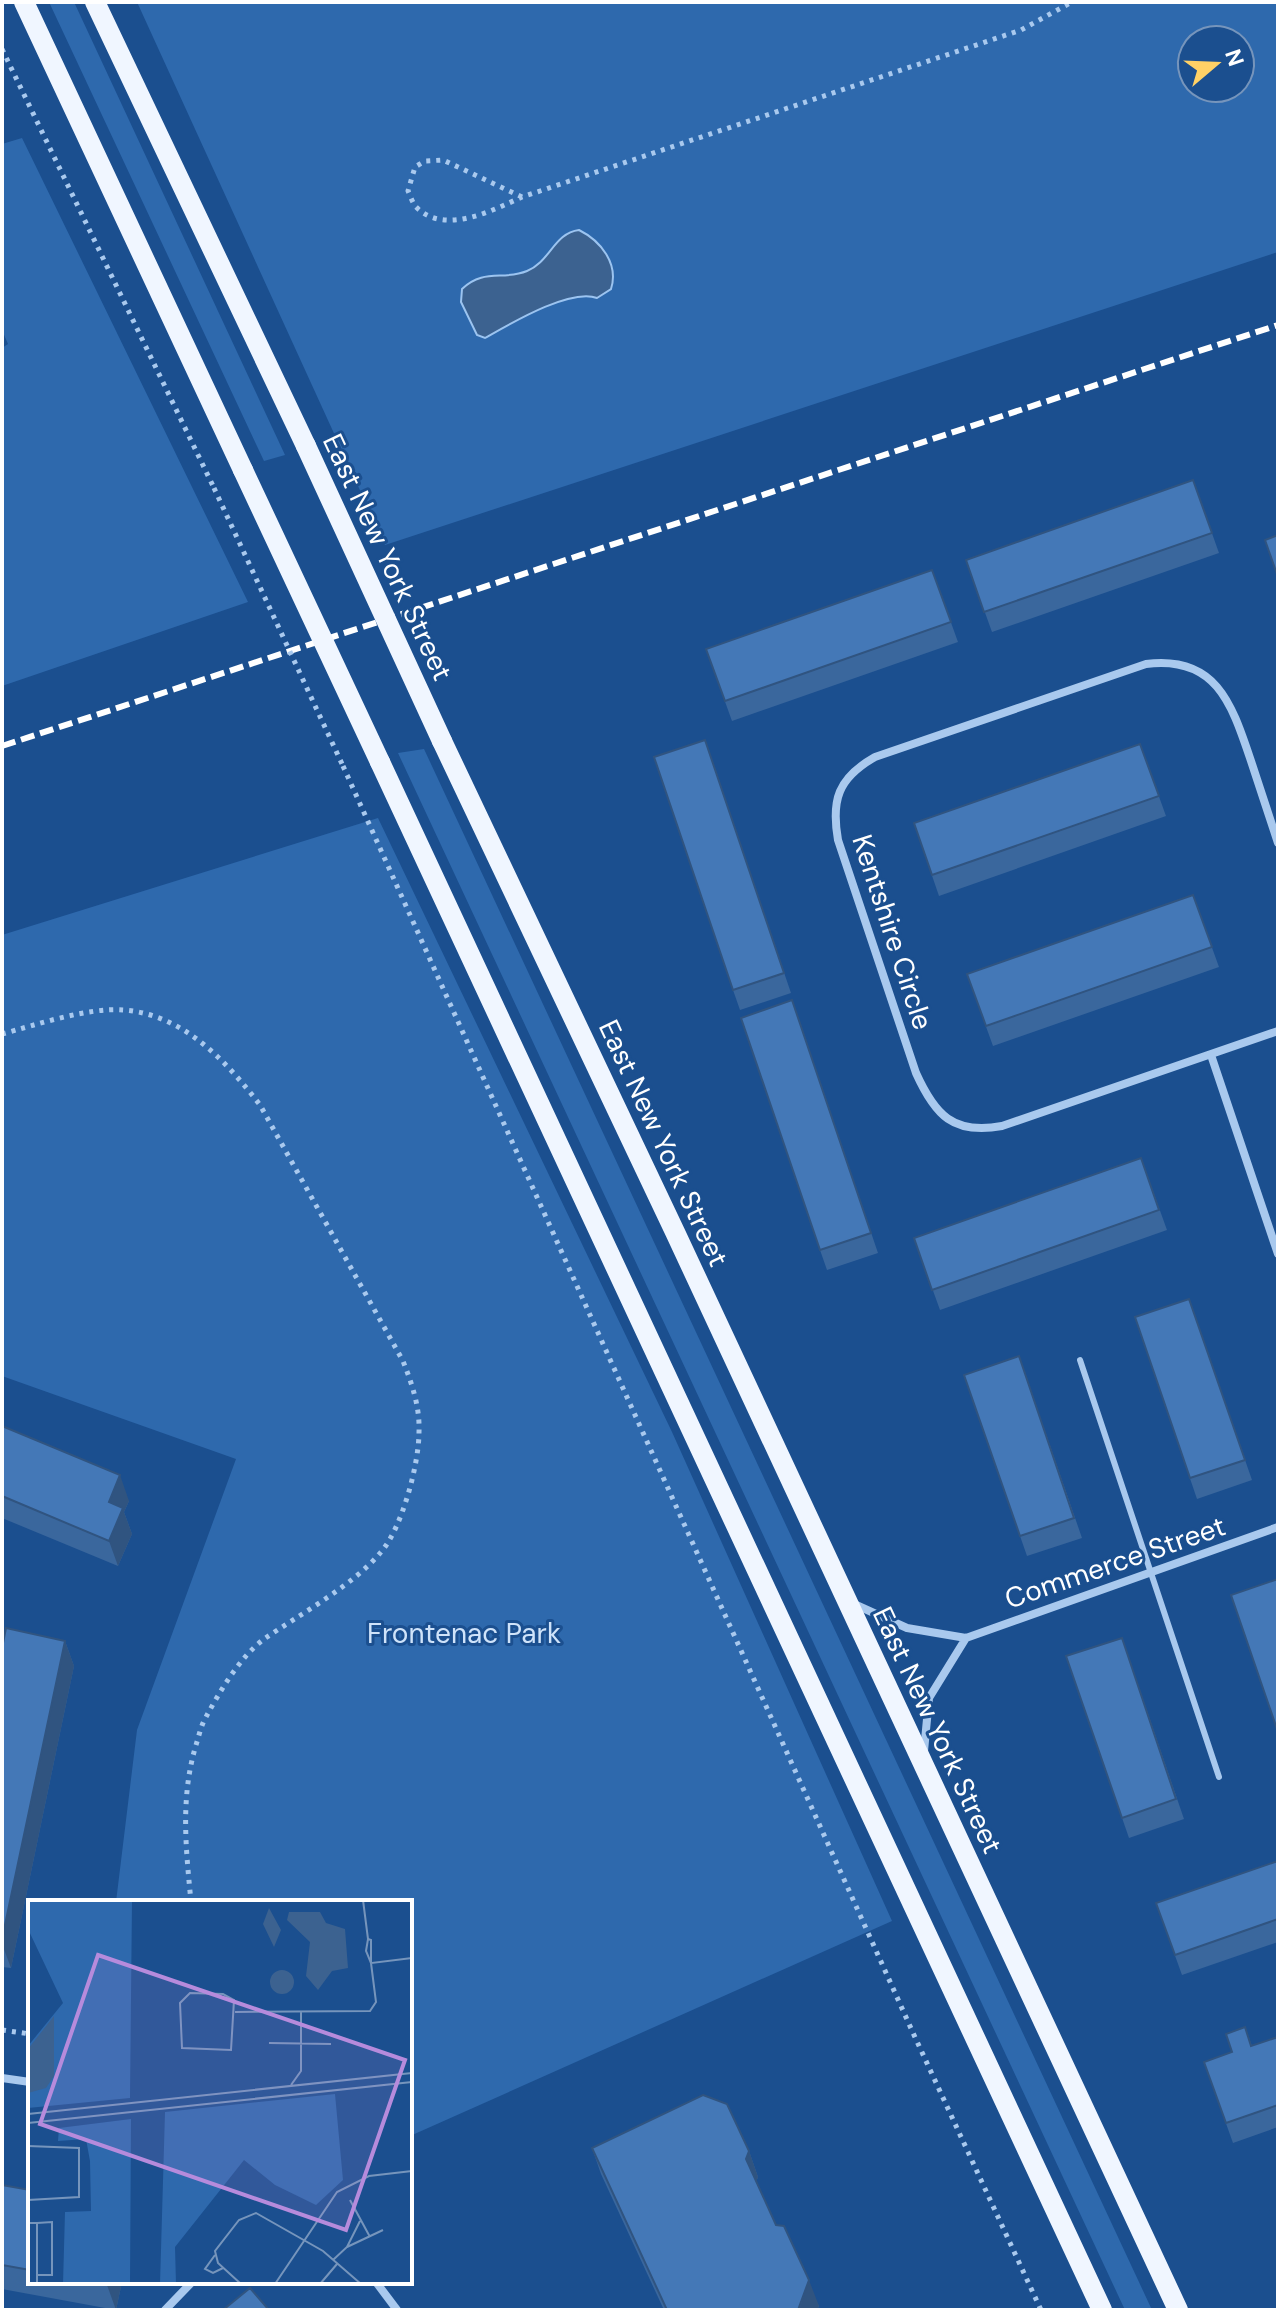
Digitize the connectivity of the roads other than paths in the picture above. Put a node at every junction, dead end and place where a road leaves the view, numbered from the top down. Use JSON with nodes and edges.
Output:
{"nodes":[{"id":1,"x":24,"y":2,"type":"edge"},
{"id":2,"x":95,"y":2,"type":"edge"},
{"id":3,"x":1278,"y":843,"type":"edge"},
{"id":4,"x":1278,"y":1031,"type":"edge"},
{"id":5,"x":1211,"y":1055,"type":"junction"},
{"id":6,"x":1278,"y":1254,"type":"edge"},
{"id":7,"x":1080,"y":1360,"type":"dead end"},
{"id":8,"x":1278,"y":1527,"type":"edge"},
{"id":9,"x":1151,"y":1572,"type":"junction"},
{"id":10,"x":846,"y":1600,"type":"junction"},
{"id":11,"x":966,"y":1638,"type":"junction"},
{"id":12,"x":922,"y":1764,"type":"junction"},
{"id":13,"x":1219,"y":1777,"type":"dead end"},
{"id":14,"x":2,"y":2078,"type":"edge"},
{"id":15,"x":28,"y":2082,"type":"edge"},
{"id":16,"x":190,"y":2284,"type":"edge"},
{"id":17,"x":378,"y":2284,"type":"edge"},
{"id":18,"x":165,"y":2310,"type":"edge"},
{"id":19,"x":397,"y":2310,"type":"edge"},
{"id":20,"x":1102,"y":2310,"type":"edge"},
{"id":21,"x":1178,"y":2310,"type":"edge"}],
"edges":[{"from":1,"to":20,"type":"main road","bridge":true},
{"from":2,"to":10,"type":"main road","name":"East New York Street","bridge":true},
{"from":3,"to":5,"type":"street","name":"Kentshire Circle"},
{"from":4,"to":5,"type":"street","name":"Kentshire Circle"},
{"from":5,"to":6,"type":"street"},
{"from":7,"to":9,"type":"lane"},
{"from":8,"to":9,"type":"street","name":"Commerce Street"},
{"from":9,"to":11,"type":"street","name":"Commerce Street"},
{"from":9,"to":13,"type":"lane"},
{"from":10,"to":11,"type":"street","name":"Commerce Street"},
{"from":10,"to":12,"type":"main road","name":"East New York Street"},
{"from":11,"to":12,"type":"street"},
{"from":12,"to":21,"type":"main road","name":"East New York Street"},
{"from":14,"to":15,"type":"street"},
{"from":16,"to":18,"type":"street"},
{"from":17,"to":19,"type":"street"}]}
